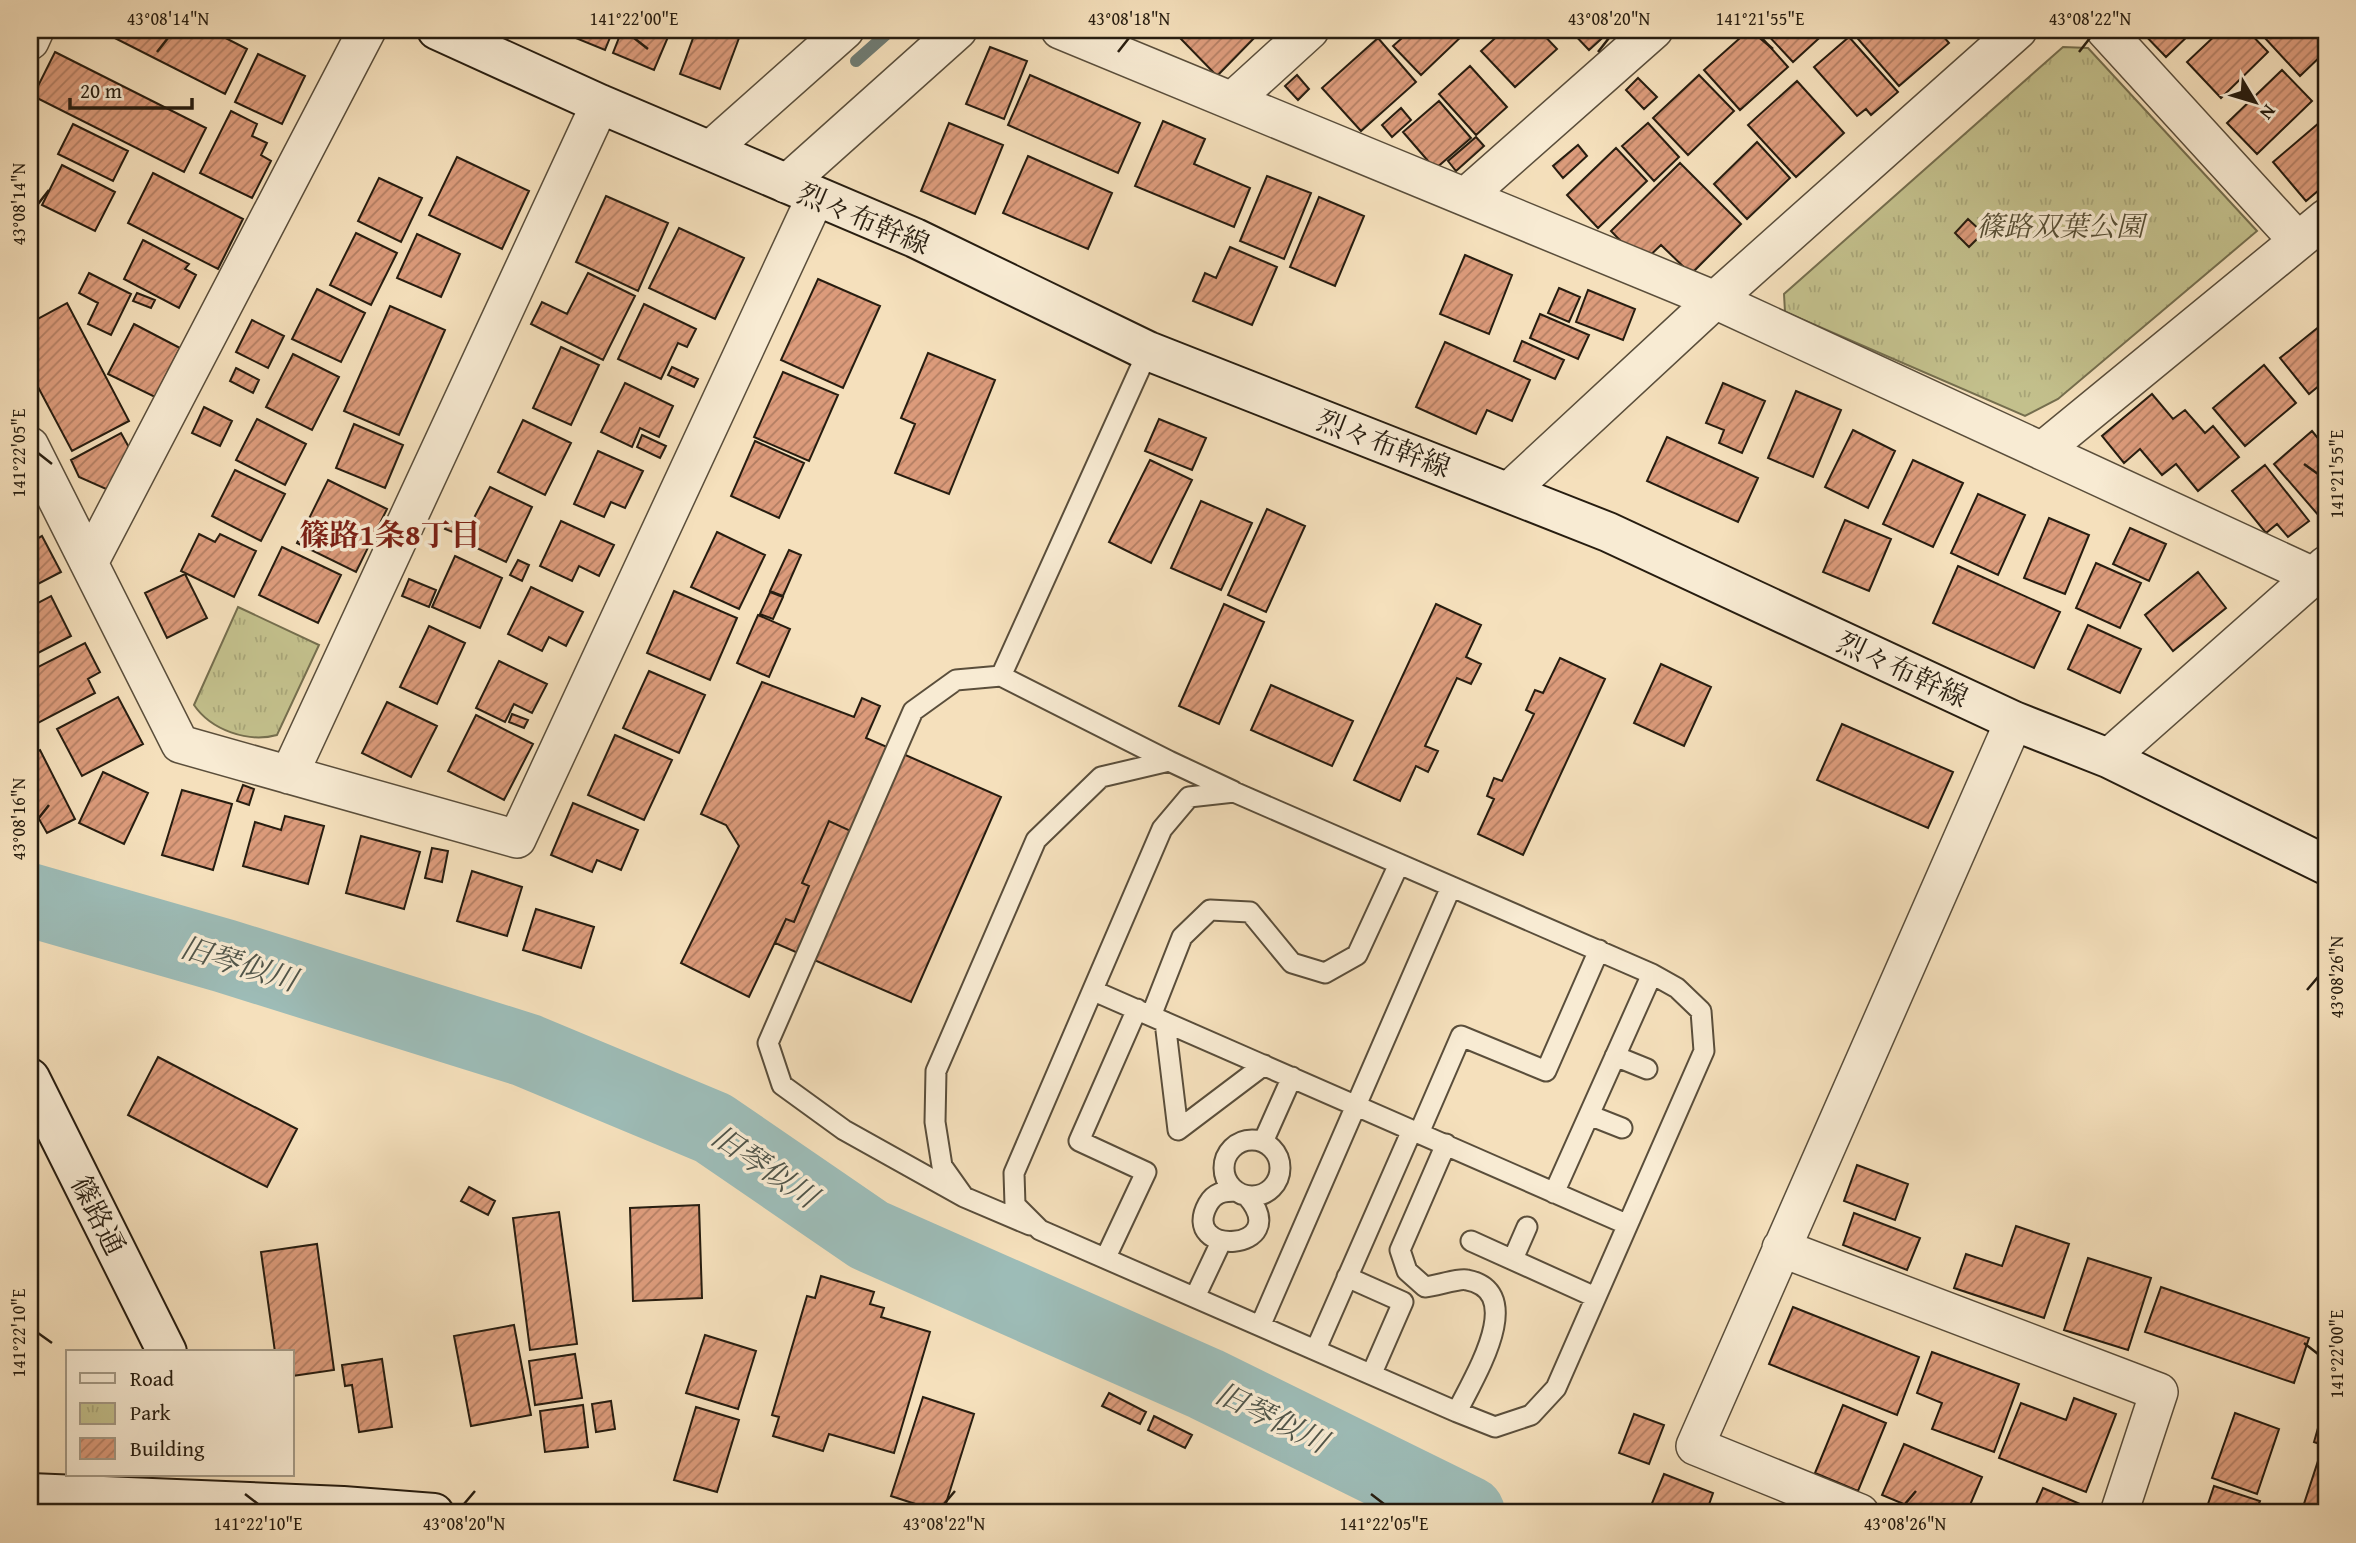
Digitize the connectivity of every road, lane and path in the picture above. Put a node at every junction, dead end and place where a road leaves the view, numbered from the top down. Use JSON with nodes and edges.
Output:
{"nodes":[{"id":1,"x":35,"y":30,"type":"edge"},
{"id":2,"x":367,"y":30,"type":"edge"},
{"id":3,"x":438,"y":30,"type":"edge"},
{"id":4,"x":845,"y":30,"type":"edge"},
{"id":5,"x":958,"y":30,"type":"edge"},
{"id":6,"x":1060,"y":30,"type":"edge"},
{"id":7,"x":1310,"y":30,"type":"edge"},
{"id":8,"x":1654,"y":30,"type":"edge"},
{"id":9,"x":2018,"y":30,"type":"edge"},
{"id":10,"x":2105,"y":30,"type":"edge"},
{"id":11,"x":30,"y":41,"type":"edge"},
{"id":12,"x":1232,"y":101,"type":"junction"},
{"id":13,"x":600,"y":104,"type":"junction"},
{"id":14,"x":710,"y":150,"type":"junction"},
{"id":15,"x":801,"y":190,"type":"junction"},
{"id":16,"x":1465,"y":197,"type":"junction"},
{"id":17,"x":2326,"y":218,"type":"edge"},
{"id":18,"x":2298,"y":241,"type":"junction"},
{"id":19,"x":1715,"y":300,"type":"junction"},
{"id":20,"x":1148,"y":351,"type":"junction"},
{"id":21,"x":30,"y":446,"type":"edge"},
{"id":22,"x":2042,"y":451,"type":"junction"},
{"id":23,"x":1509,"y":491,"type":"junction"},
{"id":24,"x":89,"y":563,"type":"junction"},
{"id":25,"x":2320,"y":570,"type":"edge"},
{"id":26,"x":1001,"y":677,"type":"junction"},
{"id":27,"x":2014,"y":720,"type":"junction"},
{"id":28,"x":2108,"y":758,"type":"junction"},
{"id":29,"x":1169,"y":761,"type":"junction"},
{"id":30,"x":289,"y":775,"type":"junction"},
{"id":31,"x":1234,"y":792,"type":"junction"},
{"id":32,"x":1399,"y":864,"type":"junction"},
{"id":33,"x":2326,"y":865,"type":"edge"},
{"id":34,"x":1451,"y":887,"type":"junction"},
{"id":35,"x":1599,"y":950,"type":"junction"},
{"id":36,"x":1652,"y":974,"type":"junction"},
{"id":37,"x":1094,"y":991,"type":"junction"},
{"id":38,"x":1151,"y":1016,"type":"junction"},
{"id":39,"x":1615,"y":1056,"type":"junction"},
{"id":40,"x":1264,"y":1065,"type":"junction"},
{"id":41,"x":1647,"y":1069,"type":"dead end"},
{"id":42,"x":1292,"y":1077,"type":"junction"},
{"id":43,"x":30,"y":1078,"type":"edge"},
{"id":44,"x":1356,"y":1107,"type":"junction"},
{"id":45,"x":1589,"y":1115,"type":"junction"},
{"id":46,"x":1622,"y":1128,"type":"dead end"},
{"id":47,"x":1416,"y":1131,"type":"junction"},
{"id":48,"x":1263,"y":1142,"type":"junction"},
{"id":49,"x":1446,"y":1144,"type":"junction"},
{"id":50,"x":1241,"y":1193,"type":"junction"},
{"id":51,"x":1554,"y":1193,"type":"junction"},
{"id":52,"x":964,"y":1197,"type":"junction"},
{"id":53,"x":1626,"y":1224,"type":"junction"},
{"id":54,"x":1527,"y":1227,"type":"dead end"},
{"id":55,"x":1040,"y":1230,"type":"junction"},
{"id":56,"x":1471,"y":1241,"type":"dead end"},
{"id":57,"x":1221,"y":1242,"type":"junction"},
{"id":58,"x":1781,"y":1248,"type":"junction"},
{"id":59,"x":1106,"y":1257,"type":"junction"},
{"id":60,"x":1513,"y":1259,"type":"junction"},
{"id":61,"x":1347,"y":1277,"type":"junction"},
{"id":62,"x":1195,"y":1297,"type":"junction"},
{"id":63,"x":1595,"y":1297,"type":"junction"},
{"id":64,"x":1261,"y":1324,"type":"junction"},
{"id":65,"x":1316,"y":1349,"type":"junction"},
{"id":66,"x":166,"y":1350,"type":"edge"},
{"id":67,"x":1372,"y":1373,"type":"junction"},
{"id":68,"x":1457,"y":1412,"type":"junction"},
{"id":69,"x":30,"y":1493,"type":"edge"},
{"id":70,"x":241,"y":1497,"type":"edge"},
{"id":71,"x":434,"y":1513,"type":"edge"},
{"id":72,"x":1860,"y":1513,"type":"edge"},
{"id":73,"x":2119,"y":1513,"type":"edge"}],
"edges":[{"from":1,"to":11,"type":"street"},
{"from":2,"to":24,"type":"street"},
{"from":3,"to":13,"type":"street","name":"烈々布幹線"},
{"from":4,"to":14,"type":"street"},
{"from":5,"to":15,"type":"street"},
{"from":6,"to":12,"type":"street"},
{"from":7,"to":12,"type":"street"},
{"from":8,"to":16,"type":"street"},
{"from":9,"to":19,"type":"street"},
{"from":10,"to":18,"type":"street"},
{"from":12,"to":16,"type":"street"},
{"from":13,"to":14,"type":"street","name":"烈々布幹線"},
{"from":13,"to":30,"type":"street"},
{"from":14,"to":15,"type":"street","name":"烈々布幹線"},
{"from":15,"to":20,"type":"street","name":"烈々布幹線"},
{"from":15,"to":30,"type":"street"},
{"from":16,"to":19,"type":"street"},
{"from":17,"to":18,"type":"street"},
{"from":18,"to":22,"type":"street"},
{"from":19,"to":22,"type":"street"},
{"from":19,"to":23,"type":"street"},
{"from":20,"to":23,"type":"street","name":"烈々布幹線"},
{"from":20,"to":26,"type":"lane"},
{"from":21,"to":24,"type":"street"},
{"from":22,"to":25,"type":"street"},
{"from":23,"to":27,"type":"street","name":"烈々布幹線"},
{"from":24,"to":30,"type":"street"},
{"from":25,"to":28,"type":"street"},
{"from":26,"to":29,"type":"lane"},
{"from":26,"to":52,"type":"lane"},
{"from":27,"to":28,"type":"street","name":"烈々布幹線"},
{"from":27,"to":58,"type":"street"},
{"from":28,"to":33,"type":"street","name":"烈々布幹線"},
{"from":29,"to":31,"type":"lane"},
{"from":29,"to":52,"type":"lane"},
{"from":31,"to":32,"type":"lane"},
{"from":31,"to":37,"type":"lane"},
{"from":32,"to":34,"type":"lane"},
{"from":32,"to":38,"type":"lane"},
{"from":34,"to":35,"type":"lane"},
{"from":34,"to":44,"type":"lane"},
{"from":35,"to":36,"type":"lane"},
{"from":35,"to":47,"type":"lane"},
{"from":36,"to":39,"type":"lane"},
{"from":36,"to":53,"type":"lane"},
{"from":37,"to":38,"type":"lane"},
{"from":37,"to":55,"type":"lane"},
{"from":38,"to":40,"type":"lane"},
{"from":38,"to":40,"type":"lane"},
{"from":38,"to":59,"type":"lane"},
{"from":39,"to":41,"type":"lane"},
{"from":39,"to":45,"type":"lane"},
{"from":40,"to":42,"type":"lane"},
{"from":42,"to":44,"type":"lane"},
{"from":42,"to":48,"type":"lane"},
{"from":43,"to":66,"type":"street","name":"篠路通"},
{"from":44,"to":47,"type":"lane"},
{"from":44,"to":64,"type":"lane"},
{"from":45,"to":46,"type":"lane"},
{"from":45,"to":51,"type":"lane"},
{"from":47,"to":49,"type":"lane"},
{"from":47,"to":61,"type":"lane"},
{"from":48,"to":50,"type":"lane"},
{"from":48,"to":50,"type":"lane"},
{"from":49,"to":51,"type":"lane"},
{"from":49,"to":68,"type":"lane"},
{"from":50,"to":57,"type":"lane"},
{"from":50,"to":57,"type":"lane"},
{"from":51,"to":53,"type":"lane"},
{"from":52,"to":55,"type":"lane"},
{"from":53,"to":63,"type":"lane"},
{"from":54,"to":60,"type":"lane"},
{"from":55,"to":59,"type":"lane"},
{"from":56,"to":60,"type":"lane"},
{"from":57,"to":62,"type":"lane"},
{"from":58,"to":72,"type":"street"},
{"from":58,"to":73,"type":"street"},
{"from":59,"to":62,"type":"lane"},
{"from":60,"to":63,"type":"lane"},
{"from":61,"to":65,"type":"lane"},
{"from":61,"to":67,"type":"lane"},
{"from":62,"to":64,"type":"lane"},
{"from":63,"to":68,"type":"lane"},
{"from":64,"to":65,"type":"lane"},
{"from":65,"to":67,"type":"lane"},
{"from":67,"to":68,"type":"lane"},
{"from":69,"to":70,"type":"street"},
{"from":70,"to":71,"type":"street"}]}
